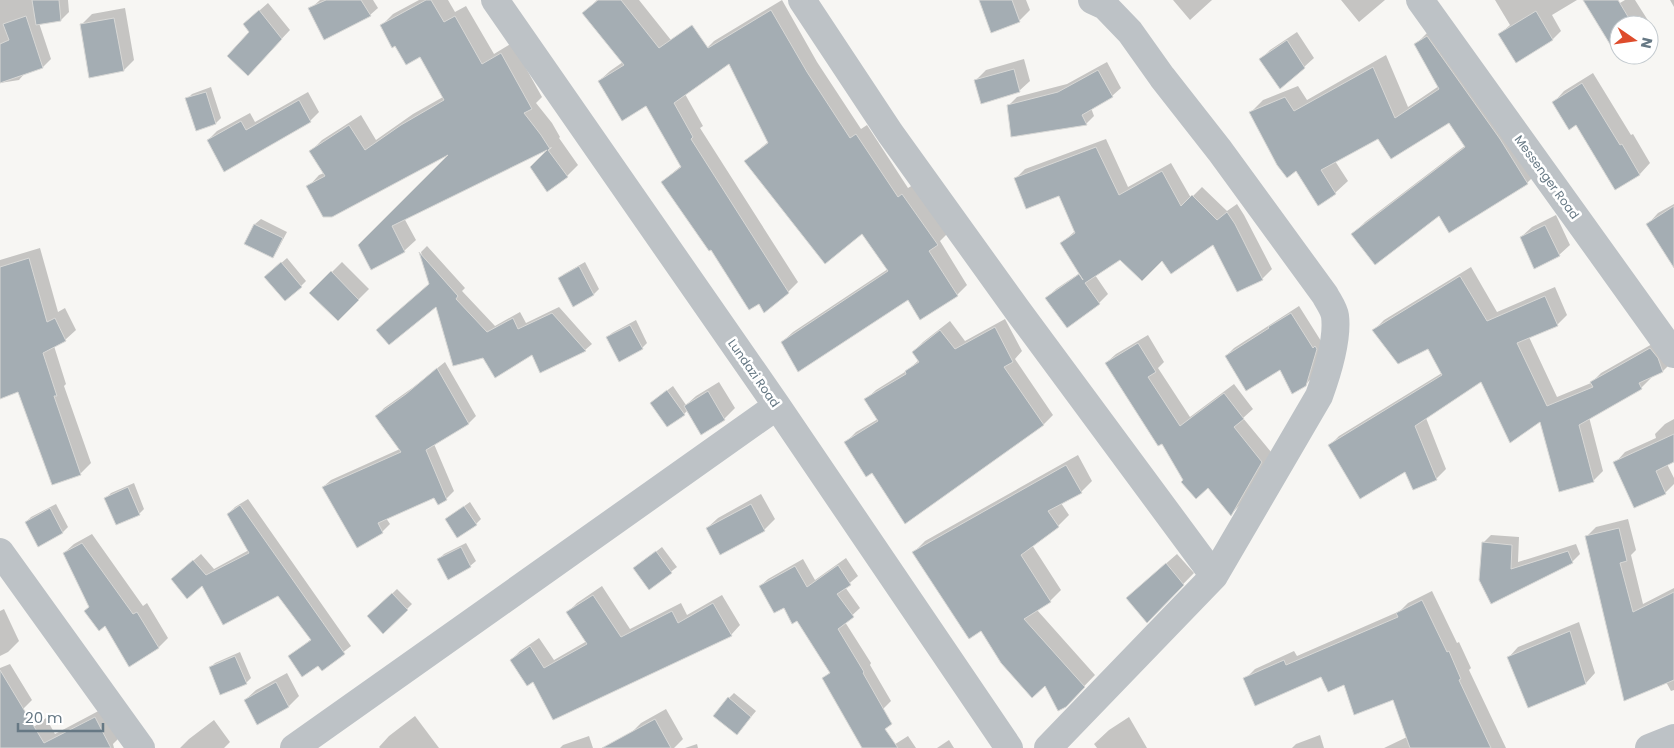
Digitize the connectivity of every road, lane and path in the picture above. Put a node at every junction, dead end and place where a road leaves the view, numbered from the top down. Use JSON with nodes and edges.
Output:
{"nodes":[{"id":1,"x":494,"y":0,"type":"edge"},
{"id":2,"x":802,"y":0,"type":"edge"},
{"id":3,"x":1092,"y":0,"type":"edge"},
{"id":4,"x":1420,"y":0,"type":"edge"},
{"id":5,"x":1674,"y":354,"type":"edge"},
{"id":6,"x":777,"y":406,"type":"junction"},
{"id":7,"x":0,"y":552,"type":"edge"},
{"id":8,"x":1214,"y":576,"type":"junction"},
{"id":9,"x":1674,"y":738,"type":"edge"},
{"id":10,"x":141,"y":748,"type":"edge"},
{"id":11,"x":294,"y":748,"type":"edge"},
{"id":12,"x":1009,"y":748,"type":"edge"},
{"id":13,"x":1048,"y":748,"type":"edge"},
{"id":14,"x":1649,"y":748,"type":"edge"}],
"edges":[{"from":1,"to":6,"type":"street","name":"Lundazi Road"},
{"from":2,"to":8,"type":"street"},
{"from":3,"to":8,"type":"street"},
{"from":4,"to":5,"type":"street","name":"Messenger Road"},
{"from":6,"to":11,"type":"street"},
{"from":6,"to":12,"type":"street","name":"Lundazi Road"},
{"from":7,"to":10,"type":"street"},
{"from":8,"to":13,"type":"street"},
{"from":9,"to":14,"type":"street"}]}
